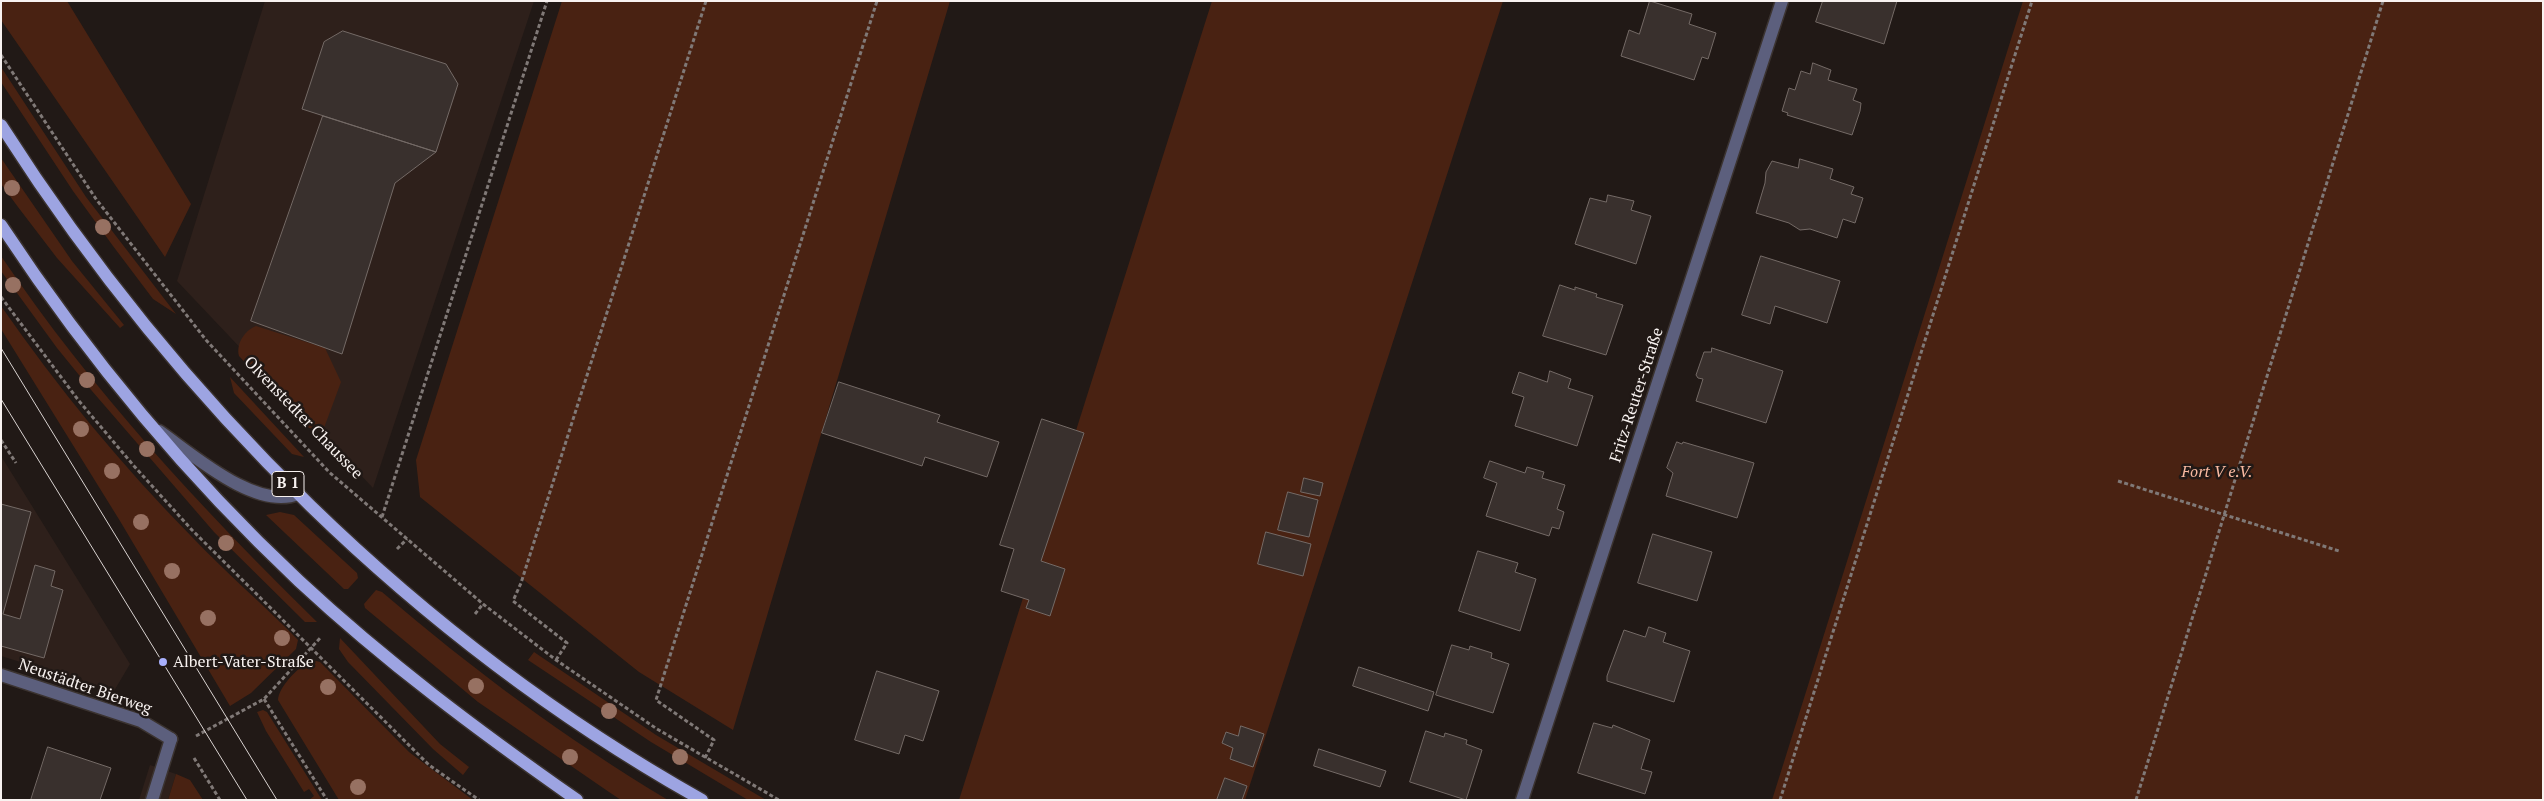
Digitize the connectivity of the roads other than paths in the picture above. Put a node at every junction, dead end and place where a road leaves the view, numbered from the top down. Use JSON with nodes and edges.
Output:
{"nodes":[{"id":1,"x":1782,"y":1,"type":"edge"},
{"id":2,"x":1,"y":125,"type":"edge"},
{"id":3,"x":1,"y":225,"type":"edge"},
{"id":4,"x":153,"y":427,"type":"junction"},
{"id":5,"x":298,"y":494,"type":"junction"},
{"id":6,"x":1,"y":675,"type":"edge"},
{"id":7,"x":152,"y":800,"type":"edge"},
{"id":8,"x":577,"y":800,"type":"edge"},
{"id":9,"x":702,"y":800,"type":"edge"},
{"id":10,"x":1522,"y":800,"type":"edge"}],
"edges":[{"from":1,"to":10,"type":"street","name":"Fritz-Reuter-Straße"},
{"from":2,"to":5,"type":"main road","number":"B 1"},
{"from":3,"to":4,"type":"main road"},
{"from":4,"to":5,"type":"street"},
{"from":4,"to":8,"type":"main road"},
{"from":5,"to":9,"type":"main road","number":"B 1"},
{"from":6,"to":7,"type":"street","name":"Neustädter Bierweg"}]}
